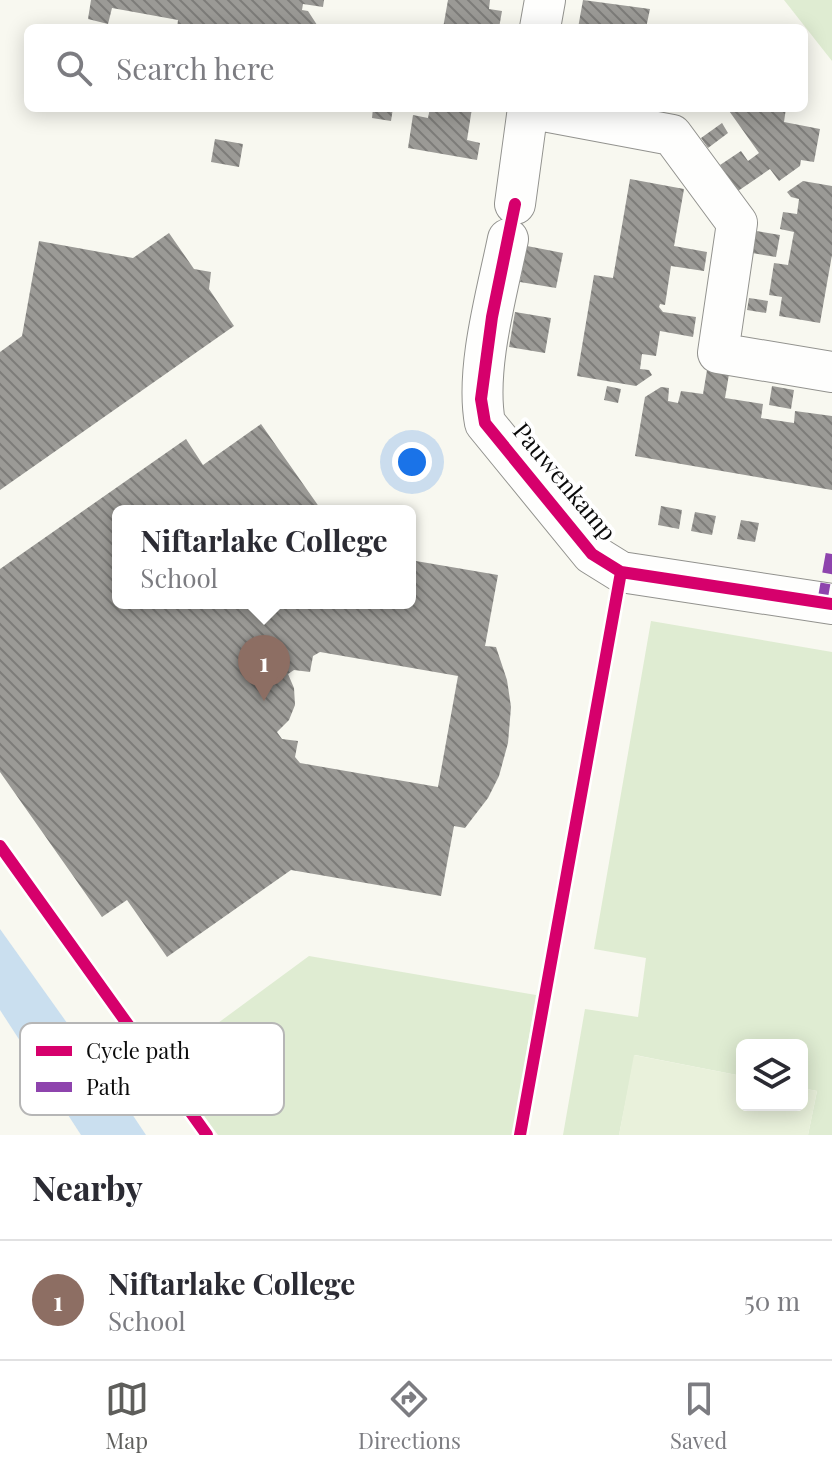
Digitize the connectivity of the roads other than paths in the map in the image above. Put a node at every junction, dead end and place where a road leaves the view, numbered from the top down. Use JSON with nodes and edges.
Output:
{"nodes":[{"id":1,"x":545,"y":0,"type":"edge"},
{"id":2,"x":541,"y":24,"type":"edge"},
{"id":3,"x":527,"y":112,"type":"edge"},
{"id":4,"x":549,"y":112,"type":"edge"},
{"id":5,"x":832,"y":372,"type":"edge"},
{"id":6,"x":832,"y":604,"type":"edge"}],
"edges":[{"from":1,"to":2,"type":"street"},
{"from":3,"to":6,"type":"street","name":"Pauwenkamp"},
{"from":4,"to":5,"type":"street","name":"Pauwenkamp"}]}
